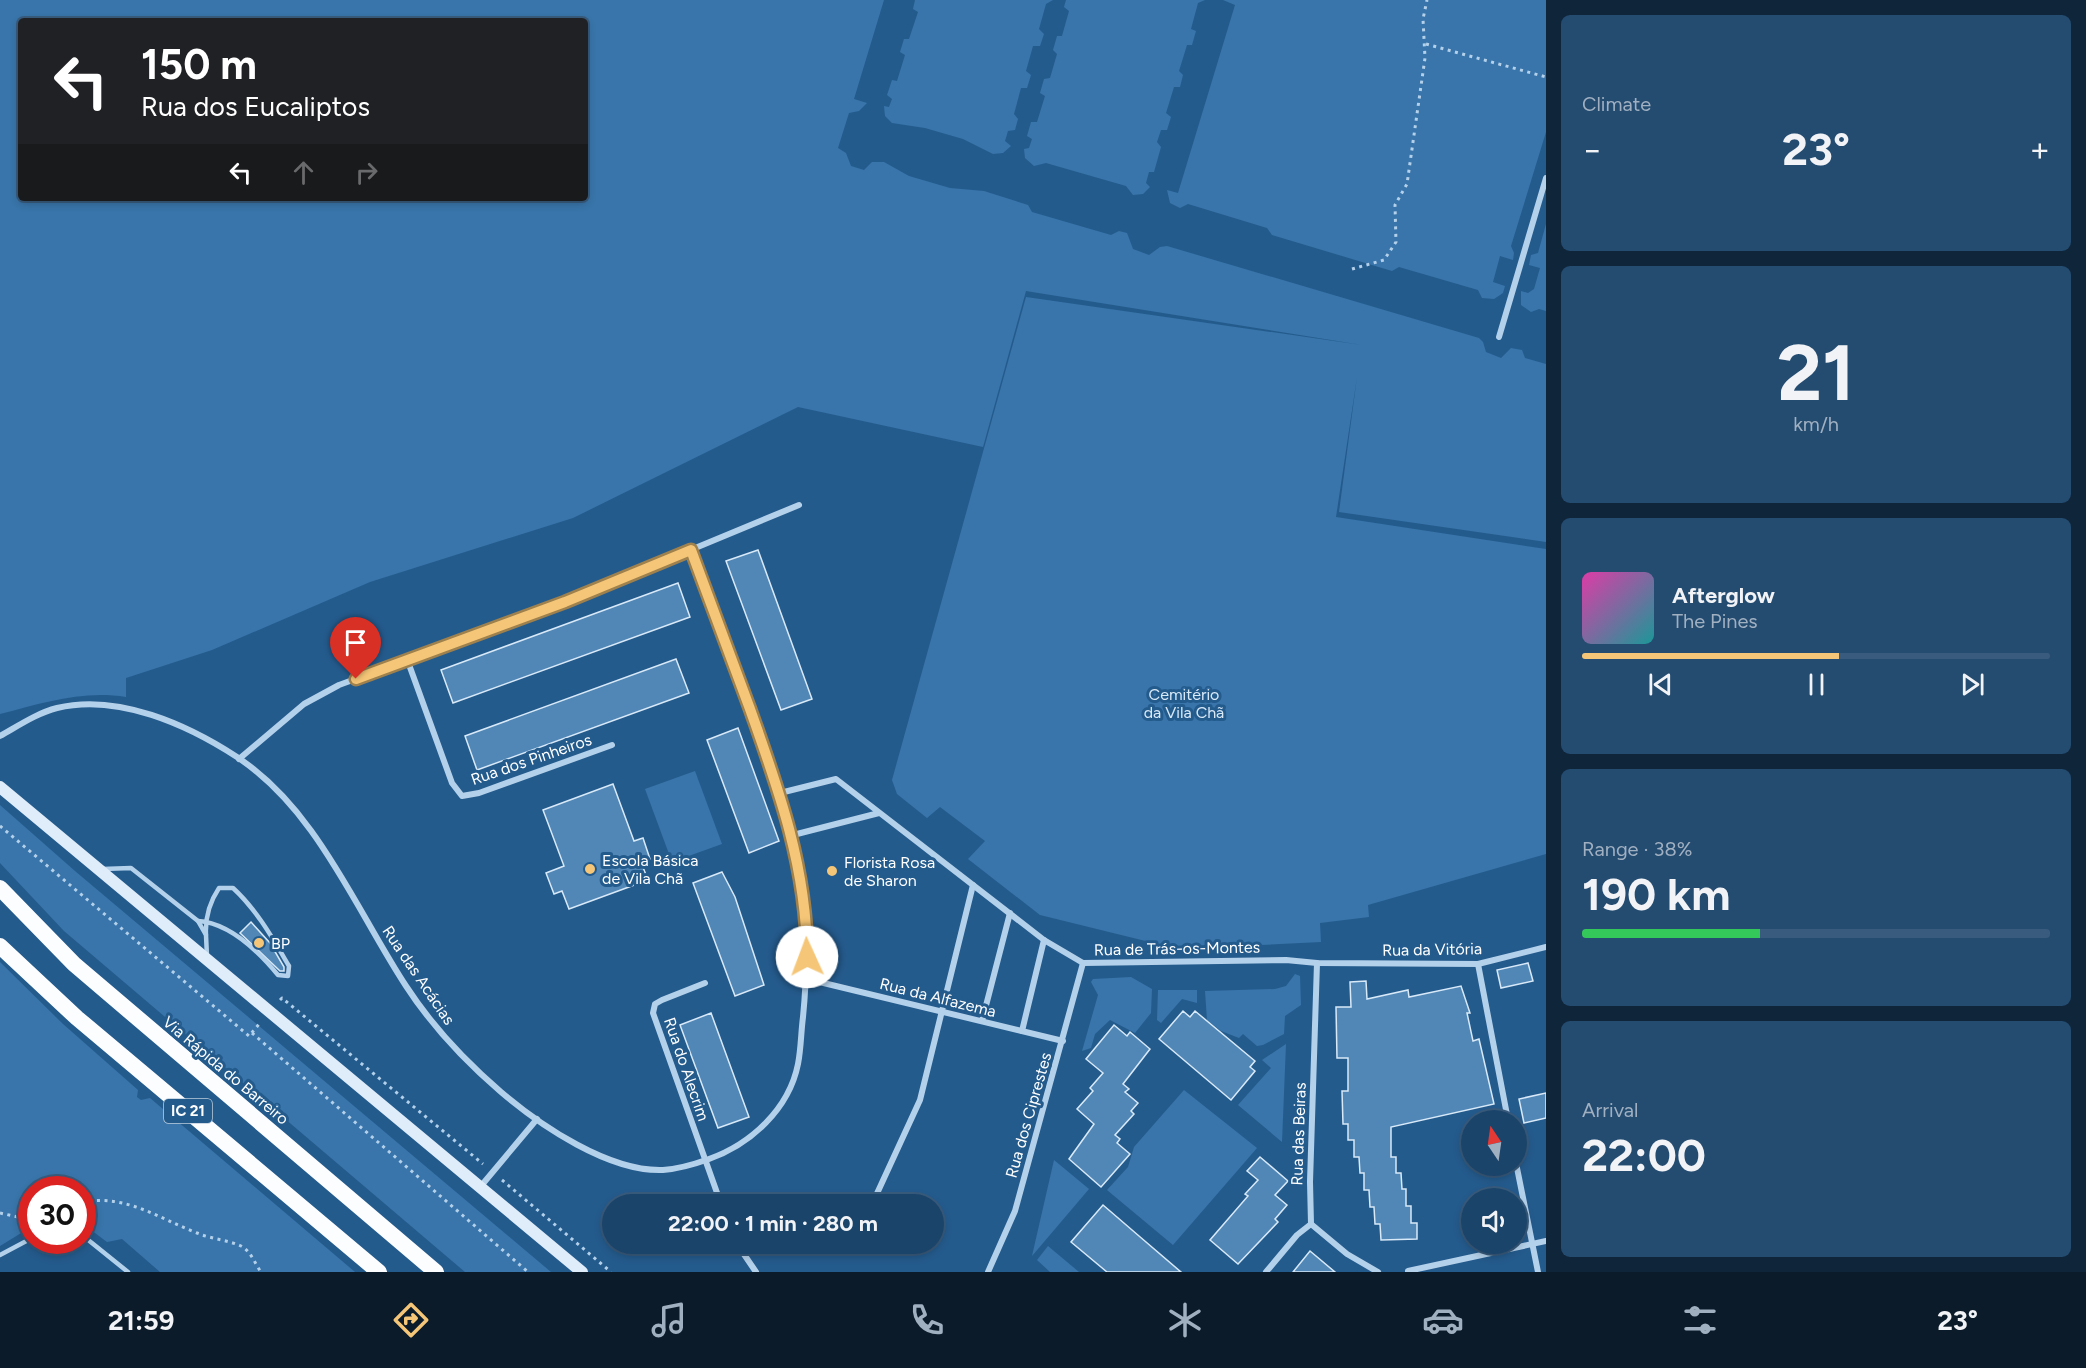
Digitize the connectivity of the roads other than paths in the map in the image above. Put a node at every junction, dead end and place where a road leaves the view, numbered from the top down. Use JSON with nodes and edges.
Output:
{"nodes":[{"id":1,"x":1546,"y":178,"type":"edge"},
{"id":2,"x":1499,"y":337,"type":"dead end"},
{"id":3,"x":799,"y":505,"type":"dead end"},
{"id":4,"x":691,"y":550,"type":"junction"},
{"id":5,"x":407,"y":659,"type":"junction"},
{"id":6,"x":0,"y":736,"type":"edge"},
{"id":7,"x":612,"y":745,"type":"dead end"},
{"id":8,"x":239,"y":759,"type":"junction"},
{"id":9,"x":0,"y":787,"type":"edge"},
{"id":10,"x":780,"y":793,"type":"junction"},
{"id":11,"x":879,"y":813,"type":"junction"},
{"id":12,"x":793,"y":835,"type":"junction"},
{"id":13,"x":100,"y":870,"type":"junction"},
{"id":14,"x":973,"y":885,"type":"junction"},
{"id":15,"x":0,"y":888,"type":"edge"},
{"id":16,"x":1010,"y":913,"type":"junction"},
{"id":17,"x":198,"y":921,"type":"junction"},
{"id":18,"x":205,"y":921,"type":"junction"},
{"id":19,"x":206,"y":935,"type":"junction"},
{"id":20,"x":1044,"y":940,"type":"junction"},
{"id":21,"x":0,"y":946,"type":"edge"},
{"id":22,"x":1546,"y":947,"type":"edge"},
{"id":23,"x":208,"y":962,"type":"junction"},
{"id":24,"x":1083,"y":963,"type":"junction"},
{"id":25,"x":1317,"y":963,"type":"junction"},
{"id":26,"x":1478,"y":964,"type":"junction"},
{"id":27,"x":807,"y":979,"type":"junction"},
{"id":28,"x":705,"y":983,"type":"dead end"},
{"id":29,"x":942,"y":1011,"type":"junction"},
{"id":30,"x":982,"y":1021,"type":"junction"},
{"id":31,"x":1022,"y":1031,"type":"junction"},
{"id":32,"x":1063,"y":1041,"type":"junction"},
{"id":33,"x":1506,"y":1110,"type":"edge"},
{"id":34,"x":537,"y":1119,"type":"junction"},
{"id":35,"x":705,"y":1161,"type":"junction"},
{"id":36,"x":1519,"y":1176,"type":"edge"},
{"id":37,"x":481,"y":1186,"type":"junction"},
{"id":38,"x":718,"y":1194,"type":"edge"},
{"id":39,"x":877,"y":1194,"type":"edge"},
{"id":40,"x":1311,"y":1224,"type":"junction"},
{"id":41,"x":1546,"y":1241,"type":"edge"},
{"id":42,"x":1532,"y":1244,"type":"junction"},
{"id":43,"x":18,"y":1245,"type":"edge"},
{"id":44,"x":96,"y":1246,"type":"edge"},
{"id":45,"x":742,"y":1254,"type":"edge"},
{"id":46,"x":0,"y":1255,"type":"edge"},
{"id":47,"x":128,"y":1272,"type":"edge"},
{"id":48,"x":379,"y":1272,"type":"edge"},
{"id":49,"x":436,"y":1272,"type":"edge"},
{"id":50,"x":582,"y":1272,"type":"edge"},
{"id":51,"x":756,"y":1272,"type":"edge"},
{"id":52,"x":988,"y":1272,"type":"edge"},
{"id":53,"x":1266,"y":1272,"type":"edge"},
{"id":54,"x":1378,"y":1272,"type":"edge"},
{"id":55,"x":1403,"y":1272,"type":"edge"},
{"id":56,"x":1408,"y":1272,"type":"edge"},
{"id":57,"x":1538,"y":1272,"type":"edge"}],
"edges":[{"from":1,"to":2,"type":"street"},
{"from":3,"to":4,"type":"street"},
{"from":4,"to":5,"type":"street"},
{"from":4,"to":10,"type":"street","name":"Rua das Acácias"},
{"from":5,"to":7,"type":"street","name":"Rua dos Pinheiros"},
{"from":5,"to":8,"type":"street"},
{"from":6,"to":8,"type":"street","name":"Rua das Acácias"},
{"from":8,"to":34,"type":"street","name":"Rua das Acácias"},
{"from":9,"to":13,"type":"main road"},
{"from":10,"to":11,"type":"street","name":"Rua de Trás-os-Montes"},
{"from":10,"to":12,"type":"street","name":"Rua das Acácias"},
{"from":11,"to":12,"type":"street"},
{"from":11,"to":14,"type":"street","name":"Rua de Trás-os-Montes"},
{"from":12,"to":27,"type":"street","name":"Rua das Acácias"},
{"from":13,"to":17,"type":"lane"},
{"from":13,"to":23,"type":"main road"},
{"from":14,"to":16,"type":"street","name":"Rua de Trás-os-Montes"},
{"from":14,"to":29,"type":"street"},
{"from":15,"to":49,"type":"highway","name":"Via Rápida do Barreiro","number":"IC 21"},
{"from":16,"to":20,"type":"street","name":"Rua de Trás-os-Montes"},
{"from":16,"to":30,"type":"street"},
{"from":17,"to":18,"type":"lane"},
{"from":17,"to":19,"type":"lane"},
{"from":18,"to":18,"type":"lane"},
{"from":18,"to":19,"type":"lane"},
{"from":19,"to":23,"type":"lane"},
{"from":20,"to":24,"type":"street","name":"Rua de Trás-os-Montes"},
{"from":20,"to":31,"type":"street"},
{"from":21,"to":48,"type":"highway","number":"IC 21"},
{"from":22,"to":26,"type":"street","name":"Rua da Vitória"},
{"from":23,"to":37,"type":"main road"},
{"from":24,"to":25,"type":"street","name":"Rua de Trás-os-Montes"},
{"from":24,"to":32,"type":"street","name":"Rua dos Ciprestes"},
{"from":25,"to":26,"type":"street","name":"Rua da Vitória"},
{"from":25,"to":40,"type":"street","name":"Rua das Beiras"},
{"from":26,"to":33,"type":"street"},
{"from":27,"to":29,"type":"street","name":"Rua da Alfazema"},
{"from":27,"to":35,"type":"street","name":"Rua das Acácias"},
{"from":28,"to":35,"type":"street","name":"Rua do Alecrim"},
{"from":29,"to":30,"type":"street","name":"Rua da Alfazema"},
{"from":29,"to":39,"type":"street"},
{"from":30,"to":31,"type":"street","name":"Rua da Alfazema"},
{"from":31,"to":32,"type":"street","name":"Rua da Alfazema"},
{"from":32,"to":52,"type":"street","name":"Rua dos Ciprestes"},
{"from":34,"to":35,"type":"street","name":"Rua das Acácias"},
{"from":34,"to":37,"type":"street"},
{"from":35,"to":38,"type":"street"},
{"from":36,"to":42,"type":"street"},
{"from":37,"to":50,"type":"main road"},
{"from":40,"to":53,"type":"street"},
{"from":40,"to":54,"type":"street"},
{"from":41,"to":42,"type":"street"},
{"from":42,"to":56,"type":"street"},
{"from":42,"to":57,"type":"street"},
{"from":43,"to":46,"type":"lane"},
{"from":44,"to":47,"type":"lane"},
{"from":45,"to":51,"type":"street"},
{"from":55,"to":56,"type":"street"}]}
